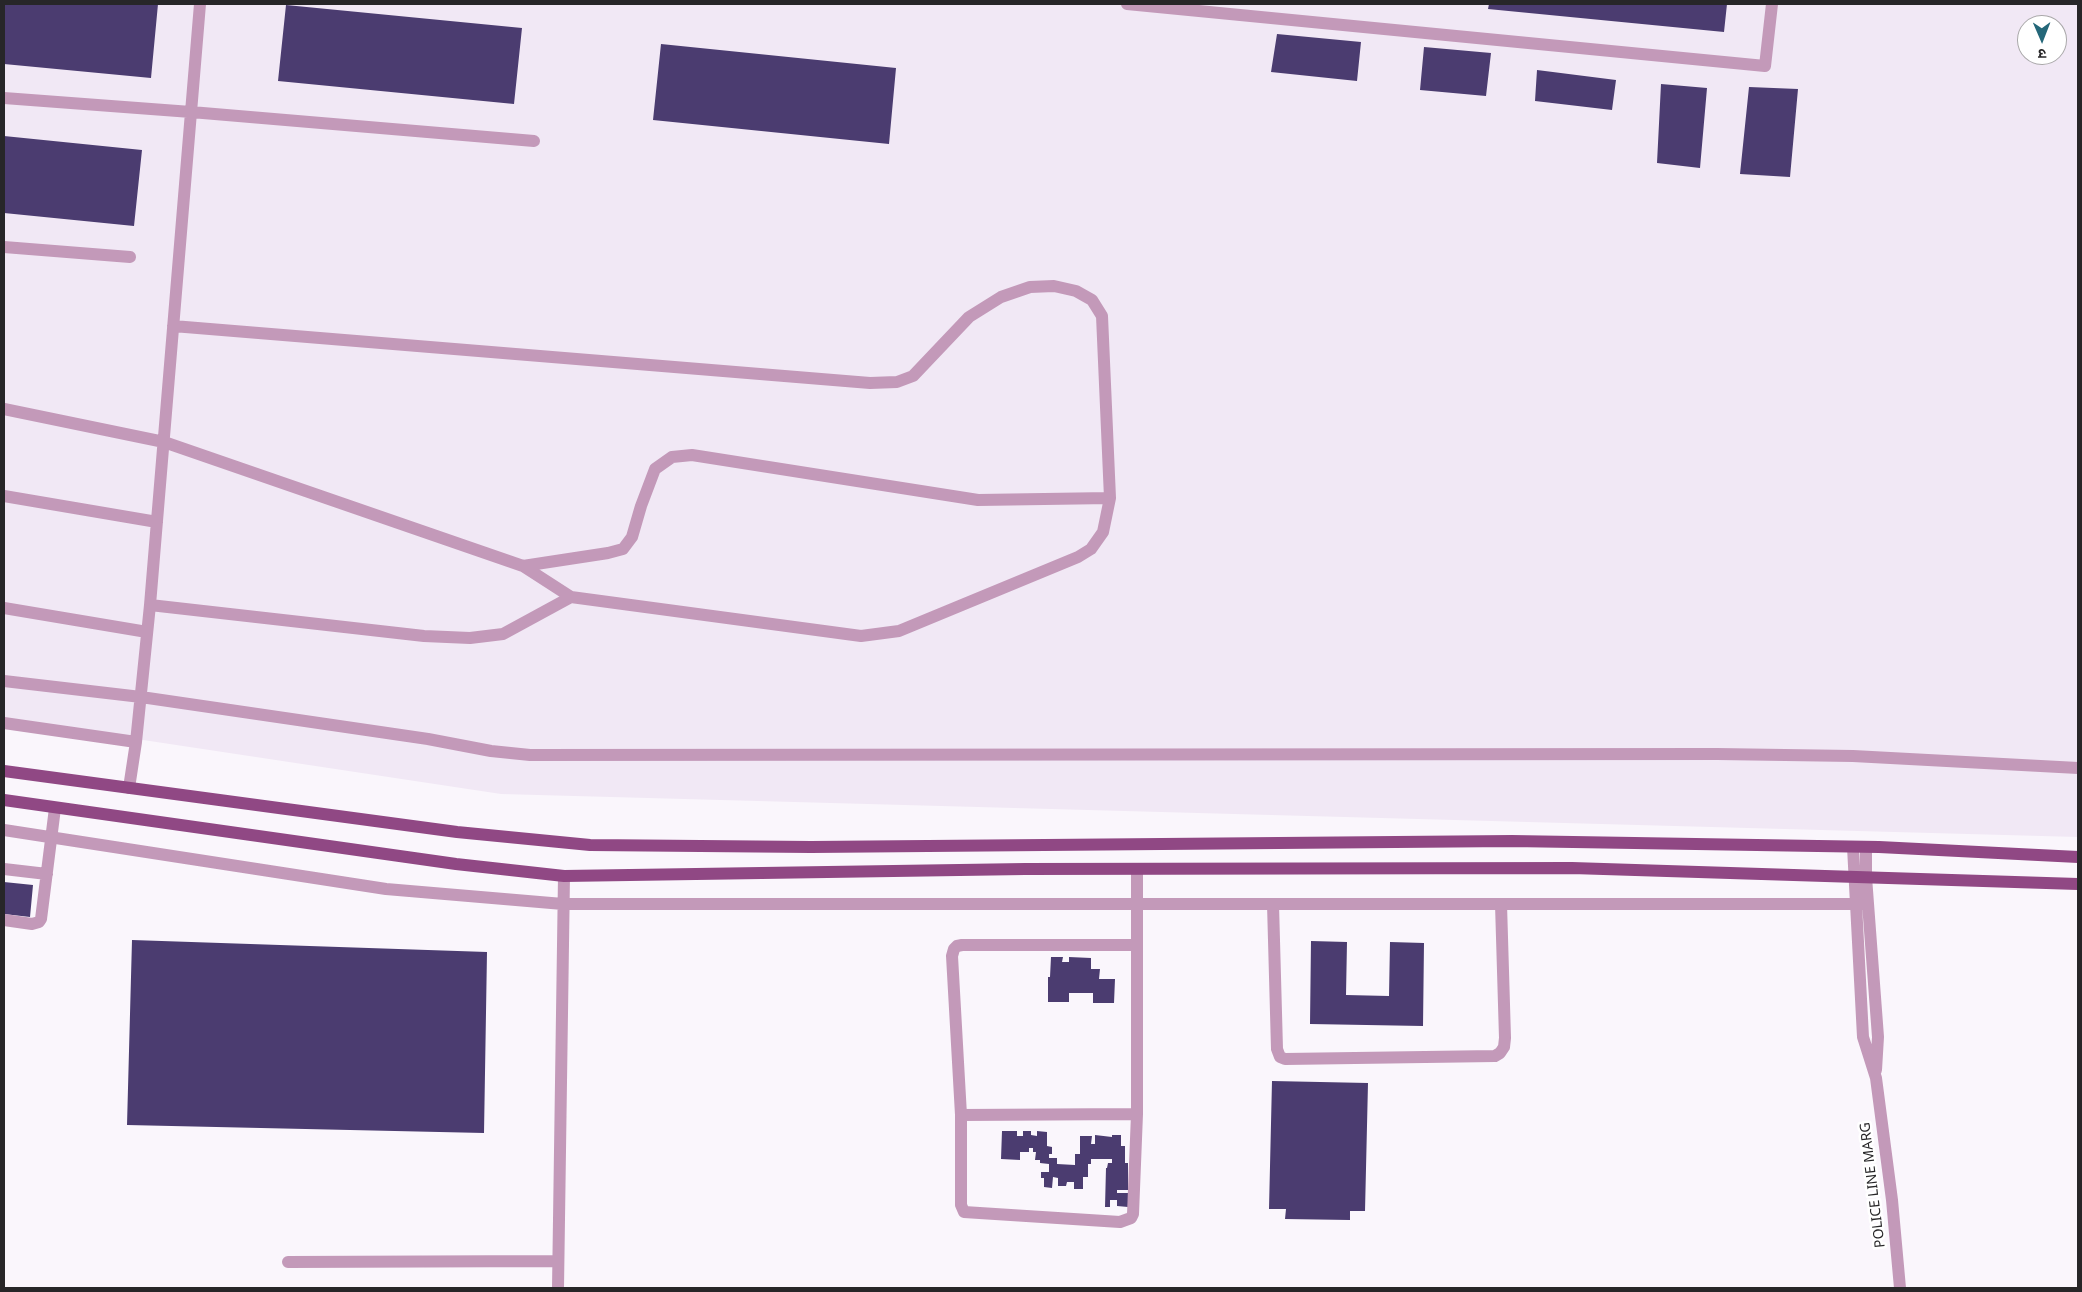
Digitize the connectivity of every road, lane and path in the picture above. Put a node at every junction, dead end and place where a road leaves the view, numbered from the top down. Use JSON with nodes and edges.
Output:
{"nodes":[{"id":1,"x":200,"y":4,"type":"edge"},
{"id":2,"x":1127,"y":4,"type":"edge"},
{"id":3,"x":1772,"y":4,"type":"edge"},
{"id":4,"x":1151,"y":5,"type":"edge"},
{"id":5,"x":4,"y":98,"type":"edge"},
{"id":6,"x":191,"y":112,"type":"junction"},
{"id":7,"x":534,"y":142,"type":"dead end"},
{"id":8,"x":4,"y":247,"type":"edge"},
{"id":9,"x":130,"y":257,"type":"dead end"},
{"id":10,"x":173,"y":326,"type":"junction"},
{"id":11,"x":4,"y":409,"type":"edge"},
{"id":12,"x":164,"y":442,"type":"junction"},
{"id":13,"x":4,"y":496,"type":"edge"},
{"id":14,"x":1110,"y":498,"type":"junction"},
{"id":15,"x":157,"y":522,"type":"junction"},
{"id":16,"x":523,"y":566,"type":"junction"},
{"id":17,"x":571,"y":598,"type":"junction"},
{"id":18,"x":150,"y":605,"type":"junction"},
{"id":19,"x":4,"y":608,"type":"edge"},
{"id":20,"x":148,"y":632,"type":"junction"},
{"id":21,"x":4,"y":681,"type":"edge"},
{"id":22,"x":141,"y":697,"type":"junction"},
{"id":23,"x":4,"y":724,"type":"edge"},
{"id":24,"x":136,"y":742,"type":"junction"},
{"id":25,"x":2078,"y":768,"type":"edge"},
{"id":26,"x":4,"y":771,"type":"edge"},
{"id":27,"x":129,"y":788,"type":"junction"},
{"id":28,"x":4,"y":800,"type":"edge"},
{"id":29,"x":55,"y":808,"type":"junction"},
{"id":30,"x":4,"y":830,"type":"edge"},
{"id":31,"x":52,"y":837,"type":"junction"},
{"id":32,"x":1853,"y":847,"type":"junction"},
{"id":33,"x":1866,"y":847,"type":"junction"},
{"id":34,"x":2078,"y":857,"type":"edge"},
{"id":35,"x":4,"y":868,"type":"edge"},
{"id":36,"x":1138,"y":869,"type":"junction"},
{"id":37,"x":47,"y":874,"type":"junction"},
{"id":38,"x":564,"y":876,"type":"junction"},
{"id":39,"x":1860,"y":878,"type":"junction"},
{"id":40,"x":2078,"y":884,"type":"edge"},
{"id":41,"x":564,"y":904,"type":"junction"},
{"id":42,"x":1273,"y":904,"type":"junction"},
{"id":43,"x":1501,"y":904,"type":"junction"},
{"id":44,"x":1138,"y":905,"type":"junction"},
{"id":45,"x":1862,"y":905,"type":"junction"},
{"id":46,"x":4,"y":920,"type":"edge"},
{"id":47,"x":1137,"y":945,"type":"junction"},
{"id":48,"x":1137,"y":1114,"type":"junction"},
{"id":49,"x":961,"y":1115,"type":"junction"},
{"id":50,"x":558,"y":1261,"type":"junction"},
{"id":51,"x":288,"y":1262,"type":"dead end"},
{"id":52,"x":558,"y":1288,"type":"edge"},
{"id":53,"x":1900,"y":1288,"type":"edge"}],
"edges":[{"from":1,"to":6,"type":"street"},
{"from":2,"to":4,"type":"street"},
{"from":3,"to":4,"type":"street"},
{"from":5,"to":6,"type":"street"},
{"from":6,"to":7,"type":"street"},
{"from":6,"to":10,"type":"street"},
{"from":8,"to":9,"type":"street"},
{"from":10,"to":12,"type":"street"},
{"from":10,"to":14,"type":"street"},
{"from":11,"to":12,"type":"street"},
{"from":12,"to":15,"type":"street"},
{"from":12,"to":16,"type":"street"},
{"from":13,"to":15,"type":"street"},
{"from":14,"to":16,"type":"street"},
{"from":14,"to":17,"type":"street"},
{"from":15,"to":18,"type":"street"},
{"from":16,"to":17,"type":"street"},
{"from":17,"to":18,"type":"street"},
{"from":18,"to":20,"type":"street"},
{"from":19,"to":20,"type":"street"},
{"from":20,"to":22,"type":"street"},
{"from":21,"to":22,"type":"street"},
{"from":22,"to":24,"type":"street"},
{"from":22,"to":25,"type":"street"},
{"from":23,"to":24,"type":"street"},
{"from":24,"to":27,"type":"street"},
{"from":26,"to":27,"type":"main road"},
{"from":27,"to":32,"type":"main road"},
{"from":28,"to":29,"type":"main road"},
{"from":29,"to":31,"type":"street"},
{"from":29,"to":38,"type":"main road"},
{"from":30,"to":31,"type":"street"},
{"from":31,"to":37,"type":"street"},
{"from":31,"to":41,"type":"street"},
{"from":32,"to":33,"type":"main road"},
{"from":32,"to":39,"type":"street"},
{"from":33,"to":34,"type":"main road"},
{"from":33,"to":39,"type":"street"},
{"from":35,"to":37,"type":"street"},
{"from":36,"to":38,"type":"main road"},
{"from":36,"to":39,"type":"main road"},
{"from":36,"to":44,"type":"street"},
{"from":37,"to":46,"type":"street"},
{"from":38,"to":41,"type":"street"},
{"from":39,"to":40,"type":"main road"},
{"from":39,"to":45,"type":"street","name":"POLICE LINE MARG"},
{"from":41,"to":44,"type":"street"},
{"from":41,"to":50,"type":"street"},
{"from":42,"to":43,"type":"street"},
{"from":42,"to":43,"type":"street"},
{"from":42,"to":44,"type":"street"},
{"from":43,"to":45,"type":"street"},
{"from":44,"to":47,"type":"street"},
{"from":45,"to":53,"type":"street","name":"POLICE LINE MARG"},
{"from":47,"to":48,"type":"street"},
{"from":47,"to":49,"type":"street"},
{"from":48,"to":49,"type":"street"},
{"from":48,"to":49,"type":"street"},
{"from":50,"to":51,"type":"street"},
{"from":50,"to":52,"type":"street"}]}
